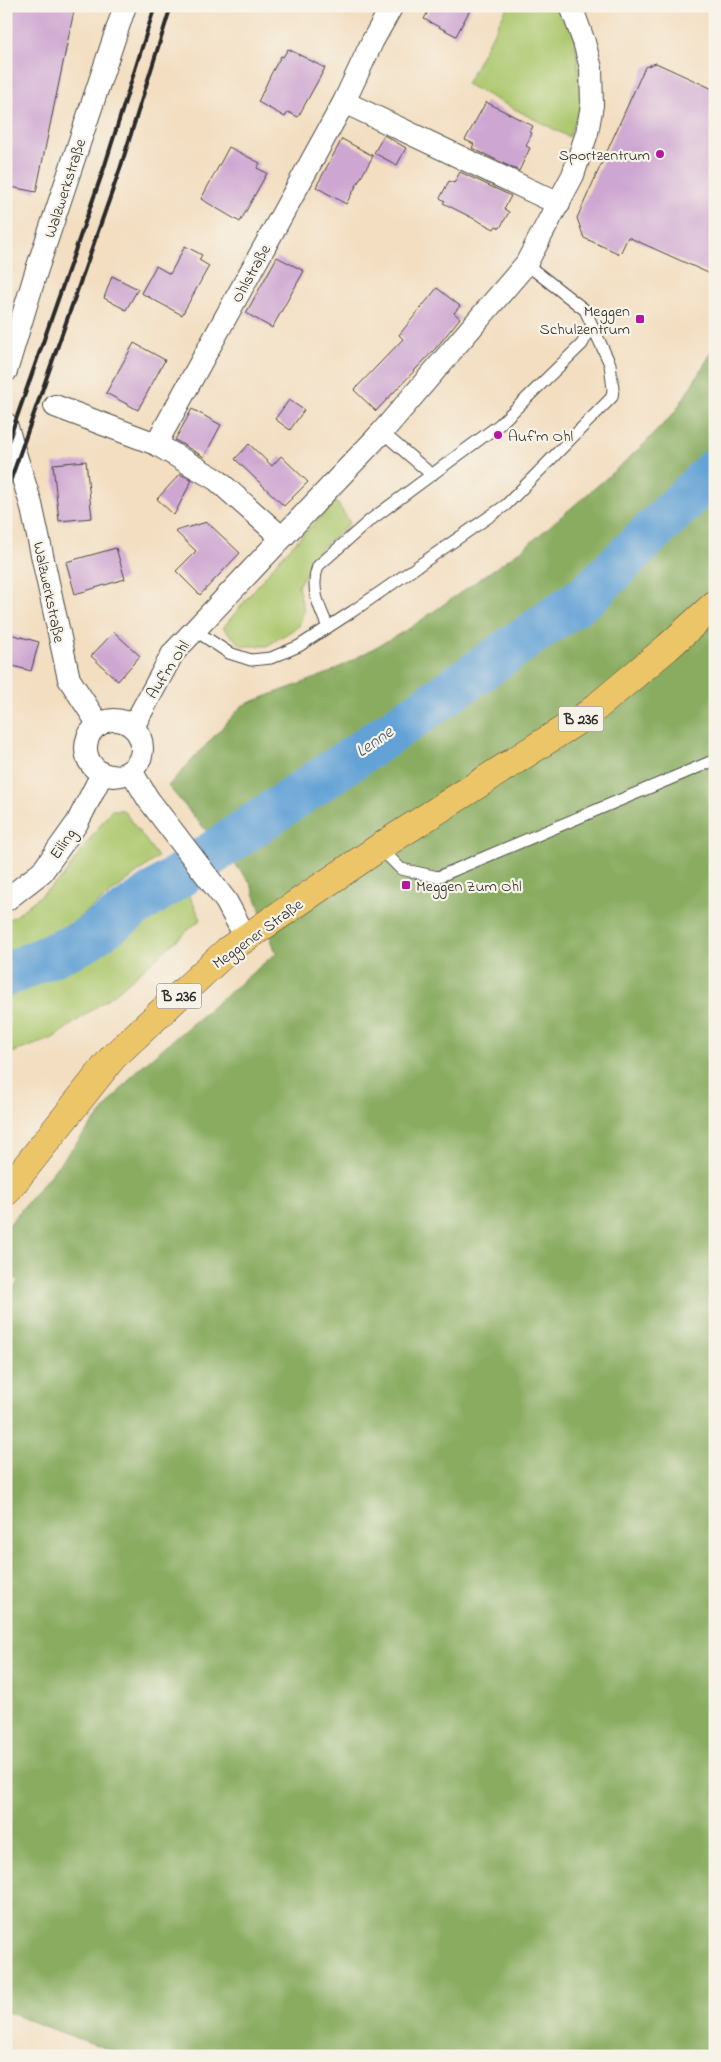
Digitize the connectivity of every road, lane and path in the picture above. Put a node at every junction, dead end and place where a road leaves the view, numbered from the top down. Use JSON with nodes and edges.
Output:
{"nodes":[{"id":1,"x":125,"y":6,"type":"edge"},
{"id":2,"x":392,"y":6,"type":"edge"},
{"id":3,"x":571,"y":6,"type":"edge"},
{"id":4,"x":344,"y":102,"type":"junction"},
{"id":5,"x":559,"y":204,"type":"junction"},
{"id":6,"x":526,"y":264,"type":"junction"},
{"id":7,"x":592,"y":326,"type":"junction"},
{"id":8,"x":6,"y":371,"type":"edge"},
{"id":9,"x":55,"y":406,"type":"dead end"},
{"id":10,"x":6,"y":424,"type":"edge"},
{"id":11,"x":382,"y":432,"type":"junction"},
{"id":12,"x":156,"y":444,"type":"junction"},
{"id":13,"x":432,"y":475,"type":"junction"},
{"id":14,"x":282,"y":537,"type":"junction"},
{"id":15,"x":715,"y":604,"type":"edge"},
{"id":16,"x":328,"y":628,"type":"junction"},
{"id":17,"x":193,"y":629,"type":"junction"},
{"id":18,"x":99,"y":725,"type":"junction"},
{"id":19,"x":133,"y":727,"type":"junction"},
{"id":20,"x":715,"y":760,"type":"edge"},
{"id":21,"x":131,"y":771,"type":"junction"},
{"id":22,"x":102,"y":774,"type":"junction"},
{"id":23,"x":380,"y":847,"type":"junction"},
{"id":24,"x":6,"y":900,"type":"edge"},
{"id":25,"x":246,"y":938,"type":"junction"},
{"id":26,"x":6,"y":1192,"type":"edge"}],
"edges":[{"from":1,"to":8,"type":"street","name":"Walzwerkstraße"},
{"from":2,"to":4,"type":"street","name":"Ohlstraße"},
{"from":3,"to":5,"type":"street","name":"Auf'm Ohl"},
{"from":4,"to":5,"type":"street"},
{"from":4,"to":12,"type":"street","name":"Ohlstraße"},
{"from":5,"to":6,"type":"street","name":"Auf'm Ohl"},
{"from":6,"to":7,"type":"lane"},
{"from":6,"to":11,"type":"street","name":"Auf'm Ohl"},
{"from":7,"to":13,"type":"lane"},
{"from":7,"to":16,"type":"lane"},
{"from":9,"to":12,"type":"street"},
{"from":10,"to":18,"type":"street","name":"Walzwerkstraße"},
{"from":11,"to":13,"type":"lane"},
{"from":11,"to":14,"type":"street","name":"Auf'm Ohl"},
{"from":12,"to":14,"type":"street"},
{"from":13,"to":16,"type":"lane"},
{"from":14,"to":17,"type":"street","name":"Auf'm Ohl"},
{"from":15,"to":23,"type":"main road","name":"Meggener Straße","number":"B 236"},
{"from":16,"to":17,"type":"lane"},
{"from":17,"to":19,"type":"street","name":"Auf'm Ohl"},
{"from":18,"to":19,"type":"street"},
{"from":18,"to":22,"type":"street"},
{"from":19,"to":21,"type":"street"},
{"from":20,"to":23,"type":"lane"},
{"from":21,"to":22,"type":"street"},
{"from":21,"to":25,"type":"street"},
{"from":22,"to":24,"type":"street","name":"Eiling"},
{"from":23,"to":25,"type":"main road","name":"Meggener Straße","number":"B 236"},
{"from":25,"to":26,"type":"main road","name":"Meggener Straße","number":"B 236"}]}
